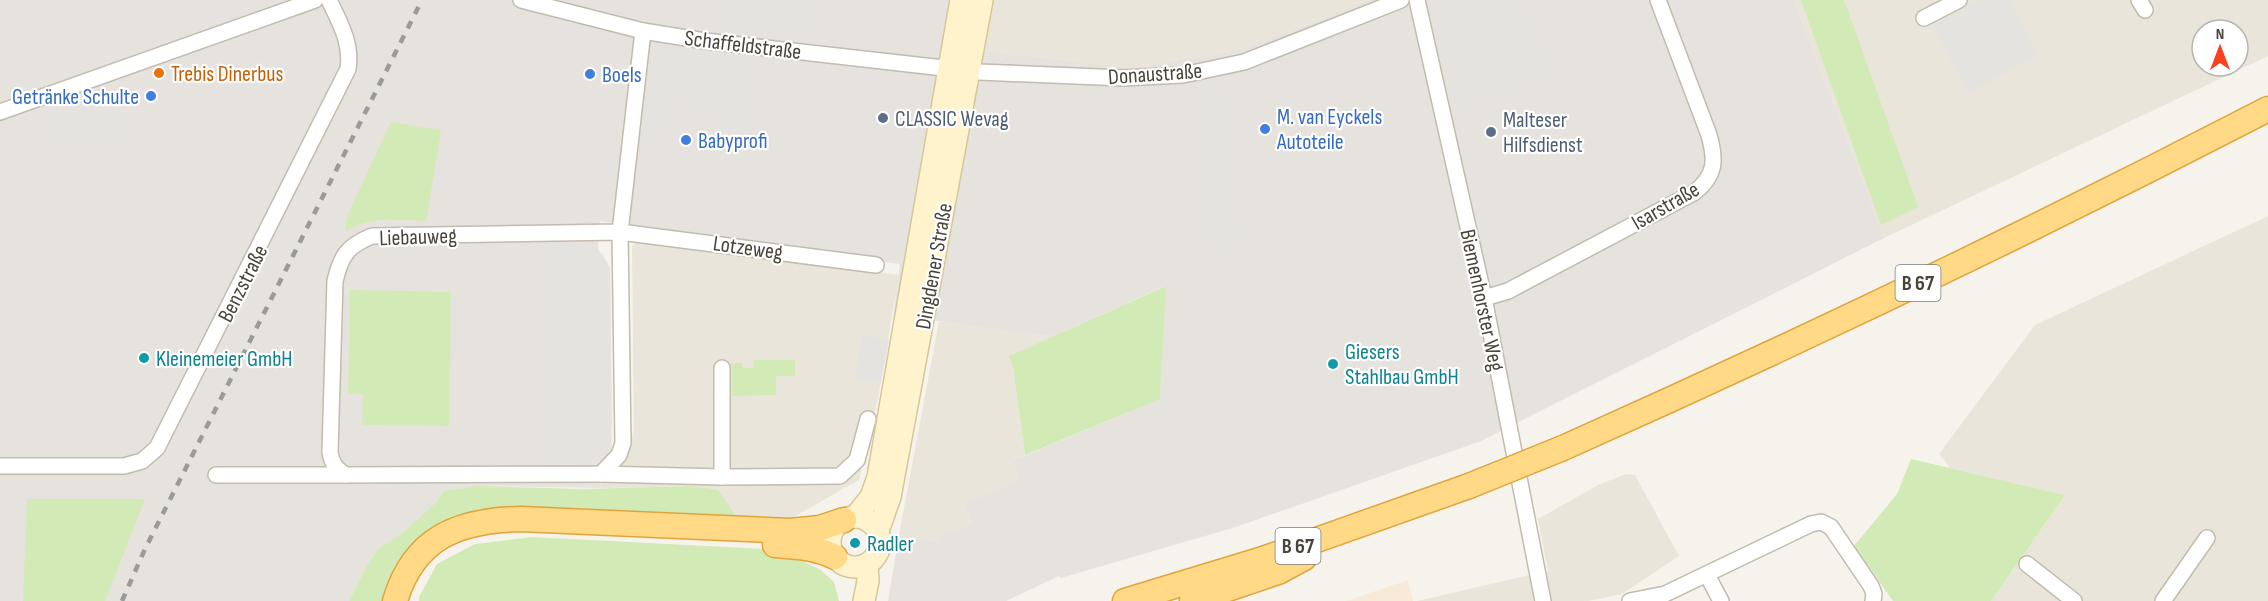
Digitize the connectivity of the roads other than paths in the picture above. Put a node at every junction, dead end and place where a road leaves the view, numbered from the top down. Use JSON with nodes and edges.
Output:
{"nodes":[{"id":1,"x":315,"y":0,"type":"edge"},
{"id":2,"x":328,"y":0,"type":"edge"},
{"id":3,"x":521,"y":0,"type":"edge"},
{"id":4,"x":961,"y":0,"type":"edge"},
{"id":5,"x":982,"y":0,"type":"edge"},
{"id":6,"x":1401,"y":0,"type":"edge"},
{"id":7,"x":1417,"y":0,"type":"edge"},
{"id":8,"x":1658,"y":0,"type":"edge"},
{"id":9,"x":1959,"y":0,"type":"edge"},
{"id":10,"x":1924,"y":18,"type":"dead end"},
{"id":11,"x":643,"y":31,"type":"junction"},
{"id":12,"x":958,"y":70,"type":"junction"},
{"id":13,"x":2268,"y":109,"type":"edge"},
{"id":14,"x":0,"y":112,"type":"edge"},
{"id":15,"x":2268,"y":122,"type":"edge"},
{"id":16,"x":620,"y":232,"type":"junction"},
{"id":17,"x":876,"y":265,"type":"dead end"},
{"id":18,"x":1484,"y":298,"type":"junction"},
{"id":19,"x":722,"y":368,"type":"dead end"},
{"id":20,"x":868,"y":419,"type":"dead end"},
{"id":21,"x":1563,"y":455,"type":"junction"},
{"id":22,"x":0,"y":466,"type":"edge"},
{"id":23,"x":601,"y":474,"type":"junction"},
{"id":24,"x":216,"y":475,"type":"dead end"},
{"id":25,"x":346,"y":475,"type":"junction"},
{"id":26,"x":722,"y":477,"type":"junction"},
{"id":27,"x":1471,"y":492,"type":"junction"},
{"id":28,"x":849,"y":518,"type":"junction"},
{"id":29,"x":878,"y":531,"type":"junction"},
{"id":30,"x":2207,"y":538,"type":"dead end"},
{"id":31,"x":1304,"y":558,"type":"junction"},
{"id":32,"x":850,"y":563,"type":"junction"},
{"id":33,"x":2027,"y":564,"type":"dead end"},
{"id":34,"x":1707,"y":575,"type":"junction"},
{"id":35,"x":2071,"y":600,"type":"edge"},
{"id":36,"x":395,"y":601,"type":"edge"},
{"id":37,"x":408,"y":601,"type":"edge"},
{"id":38,"x":857,"y":601,"type":"edge"},
{"id":39,"x":864,"y":601,"type":"edge"},
{"id":40,"x":1125,"y":601,"type":"edge"},
{"id":41,"x":1156,"y":601,"type":"edge"},
{"id":42,"x":1192,"y":601,"type":"edge"},
{"id":43,"x":1543,"y":601,"type":"edge"},
{"id":44,"x":1630,"y":601,"type":"edge"},
{"id":45,"x":1721,"y":601,"type":"edge"},
{"id":46,"x":1873,"y":601,"type":"edge"},
{"id":47,"x":2163,"y":601,"type":"edge"}],
"edges":[{"from":1,"to":14,"type":"street"},
{"from":2,"to":22,"type":"street","name":"Benzstraße"},
{"from":3,"to":11,"type":"street","name":"Schaffeldstraße"},
{"from":4,"to":12,"type":"main road","name":"Dingdener Straße"},
{"from":5,"to":12,"type":"main road","name":"Dingdener Straße"},
{"from":6,"to":12,"type":"street","name":"Donaustraße"},
{"from":7,"to":18,"type":"street","name":"Biemenhorster Weg"},
{"from":8,"to":18,"type":"street","name":"Isarstraße"},
{"from":9,"to":10,"type":"street"},
{"from":11,"to":12,"type":"street","name":"Schaffeldstraße"},
{"from":11,"to":16,"type":"street"},
{"from":12,"to":28,"type":"main road","name":"Dingdener Straße"},
{"from":12,"to":29,"type":"main road","name":"Dingdener Straße"},
{"from":13,"to":21,"type":"highway","number":"B 67"},
{"from":15,"to":21,"type":"highway","number":"B 67"},
{"from":16,"to":17,"type":"street","name":"Lotzeweg"},
{"from":16,"to":23,"type":"street"},
{"from":16,"to":25,"type":"street","name":"Liebauweg"},
{"from":18,"to":43,"type":"street","name":"Biemenhorster Weg"},
{"from":19,"to":26,"type":"street"},
{"from":20,"to":26,"type":"street"},
{"from":21,"to":27,"type":"highway","number":"B 67","bridge":true},
{"from":23,"to":25,"type":"street"},
{"from":23,"to":26,"type":"street"},
{"from":24,"to":25,"type":"street"},
{"from":27,"to":31,"type":"highway","number":"B 67"},
{"from":27,"to":40,"type":"highway","number":"B 67"},
{"from":28,"to":29,"type":"main road"},
{"from":28,"to":32,"type":"main road","name":"Dingdener Straße"},
{"from":28,"to":36,"type":"highway"},
{"from":29,"to":32,"type":"main road","name":"Dingdener Straße"},
{"from":30,"to":47,"type":"street"},
{"from":31,"to":41,"type":"highway","number":"B 67"},
{"from":31,"to":42,"type":"highway"},
{"from":32,"to":37,"type":"highway"},
{"from":32,"to":38,"type":"main road","name":"Dingdener Straße"},
{"from":32,"to":39,"type":"main road","name":"Dingdener Straße"},
{"from":33,"to":35,"type":"street"},
{"from":34,"to":44,"type":"street"},
{"from":34,"to":45,"type":"street"},
{"from":34,"to":46,"type":"street"}]}
